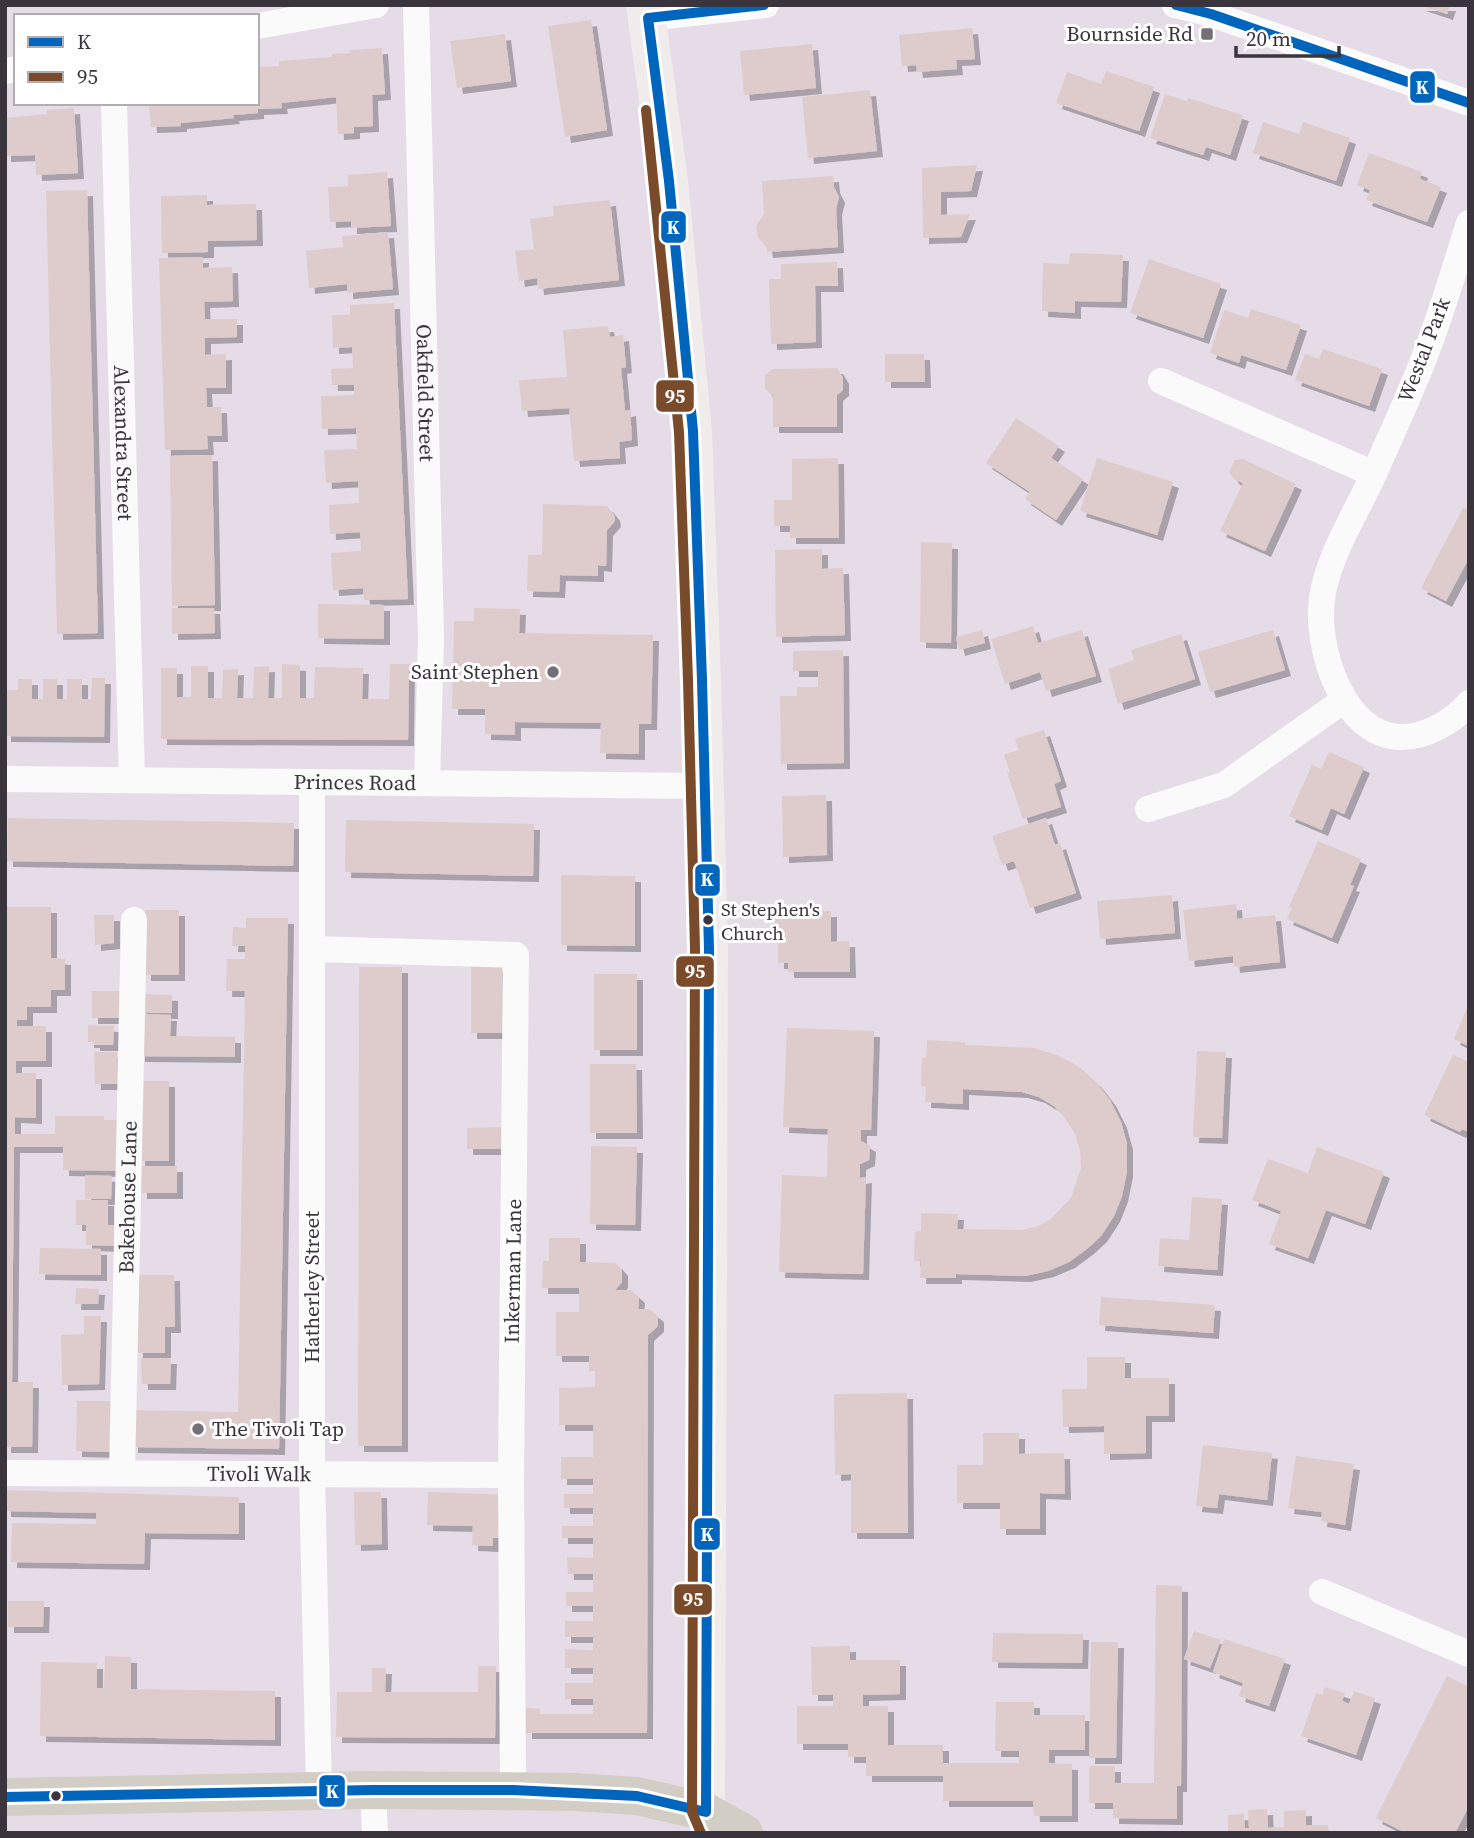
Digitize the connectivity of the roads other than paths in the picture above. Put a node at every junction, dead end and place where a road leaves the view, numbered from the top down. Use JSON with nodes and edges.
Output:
{"nodes":[{"id":1,"x":376,"y":5,"type":"edge"},
{"id":2,"x":416,"y":5,"type":"edge"},
{"id":3,"x":766,"y":5,"type":"edge"},
{"id":4,"x":1175,"y":5,"type":"edge"},
{"id":5,"x":1212,"y":10,"type":"edge"},
{"id":6,"x":647,"y":12,"type":"edge"},
{"id":7,"x":259,"y":26,"type":"edge"},
{"id":8,"x":1469,"y":103,"type":"edge"},
{"id":9,"x":114,"y":105,"type":"edge"},
{"id":10,"x":1469,"y":223,"type":"edge"},
{"id":11,"x":1161,"y":381,"type":"dead end"},
{"id":12,"x":1374,"y":474,"type":"junction"},
{"id":13,"x":1344,"y":700,"type":"junction"},
{"id":14,"x":1469,"y":703,"type":"edge"},
{"id":15,"x":5,"y":779,"type":"edge"},
{"id":16,"x":132,"y":780,"type":"junction"},
{"id":17,"x":312,"y":782,"type":"junction"},
{"id":18,"x":427,"y":783,"type":"junction"},
{"id":19,"x":704,"y":786,"type":"junction"},
{"id":20,"x":1148,"y":809,"type":"dead end"},
{"id":21,"x":134,"y":920,"type":"dead end"},
{"id":22,"x":313,"y":949,"type":"junction"},
{"id":23,"x":5,"y":1473,"type":"edge"},
{"id":24,"x":122,"y":1473,"type":"junction"},
{"id":25,"x":312,"y":1474,"type":"junction"},
{"id":26,"x":511,"y":1475,"type":"junction"},
{"id":27,"x":1322,"y":1592,"type":"dead end"},
{"id":28,"x":1469,"y":1654,"type":"edge"},
{"id":29,"x":373,"y":1790,"type":"junction"},
{"id":30,"x":513,"y":1790,"type":"junction"},
{"id":31,"x":318,"y":1791,"type":"junction"},
{"id":32,"x":5,"y":1797,"type":"edge"},
{"id":33,"x":712,"y":1822,"type":"edge"},
{"id":34,"x":374,"y":1833,"type":"edge"},
{"id":35,"x":744,"y":1833,"type":"edge"}],
"edges":[{"from":1,"to":7,"type":"street"},
{"from":2,"to":18,"type":"street","name":"Oakfield Street"},
{"from":3,"to":6,"type":"street"},
{"from":4,"to":5,"type":"street"},
{"from":5,"to":8,"type":"street"},
{"from":6,"to":19,"type":"street"},
{"from":9,"to":16,"type":"street","name":"Alexandra Street"},
{"from":10,"to":12,"type":"street","name":"Westal Park"},
{"from":11,"to":12,"type":"street"},
{"from":12,"to":13,"type":"street","name":"Westal Park"},
{"from":13,"to":14,"type":"street","name":"Westal Park"},
{"from":13,"to":20,"type":"street"},
{"from":15,"to":16,"type":"street","name":"Princes Road"},
{"from":16,"to":17,"type":"street","name":"Princes Road"},
{"from":17,"to":18,"type":"street","name":"Princes Road"},
{"from":17,"to":22,"type":"street","name":"Hatherley Street"},
{"from":18,"to":19,"type":"street","name":"Princes Road"},
{"from":19,"to":33,"type":"street"},
{"from":21,"to":24,"type":"street","name":"Bakehouse Lane"},
{"from":22,"to":25,"type":"street","name":"Hatherley Street"},
{"from":22,"to":26,"type":"street","name":"Inkerman Lane"},
{"from":23,"to":24,"type":"street","name":"Tivoli Walk"},
{"from":24,"to":25,"type":"street","name":"Tivoli Walk"},
{"from":25,"to":26,"type":"street","name":"Tivoli Walk"},
{"from":25,"to":31,"type":"street","name":"Hatherley Street"},
{"from":26,"to":30,"type":"street","name":"Inkerman Lane"},
{"from":27,"to":28,"type":"street"},
{"from":29,"to":30,"type":"highway"},
{"from":29,"to":31,"type":"highway"},
{"from":29,"to":34,"type":"street"},
{"from":30,"to":33,"type":"highway"},
{"from":31,"to":32,"type":"highway"},
{"from":33,"to":35,"type":"highway"}]}
